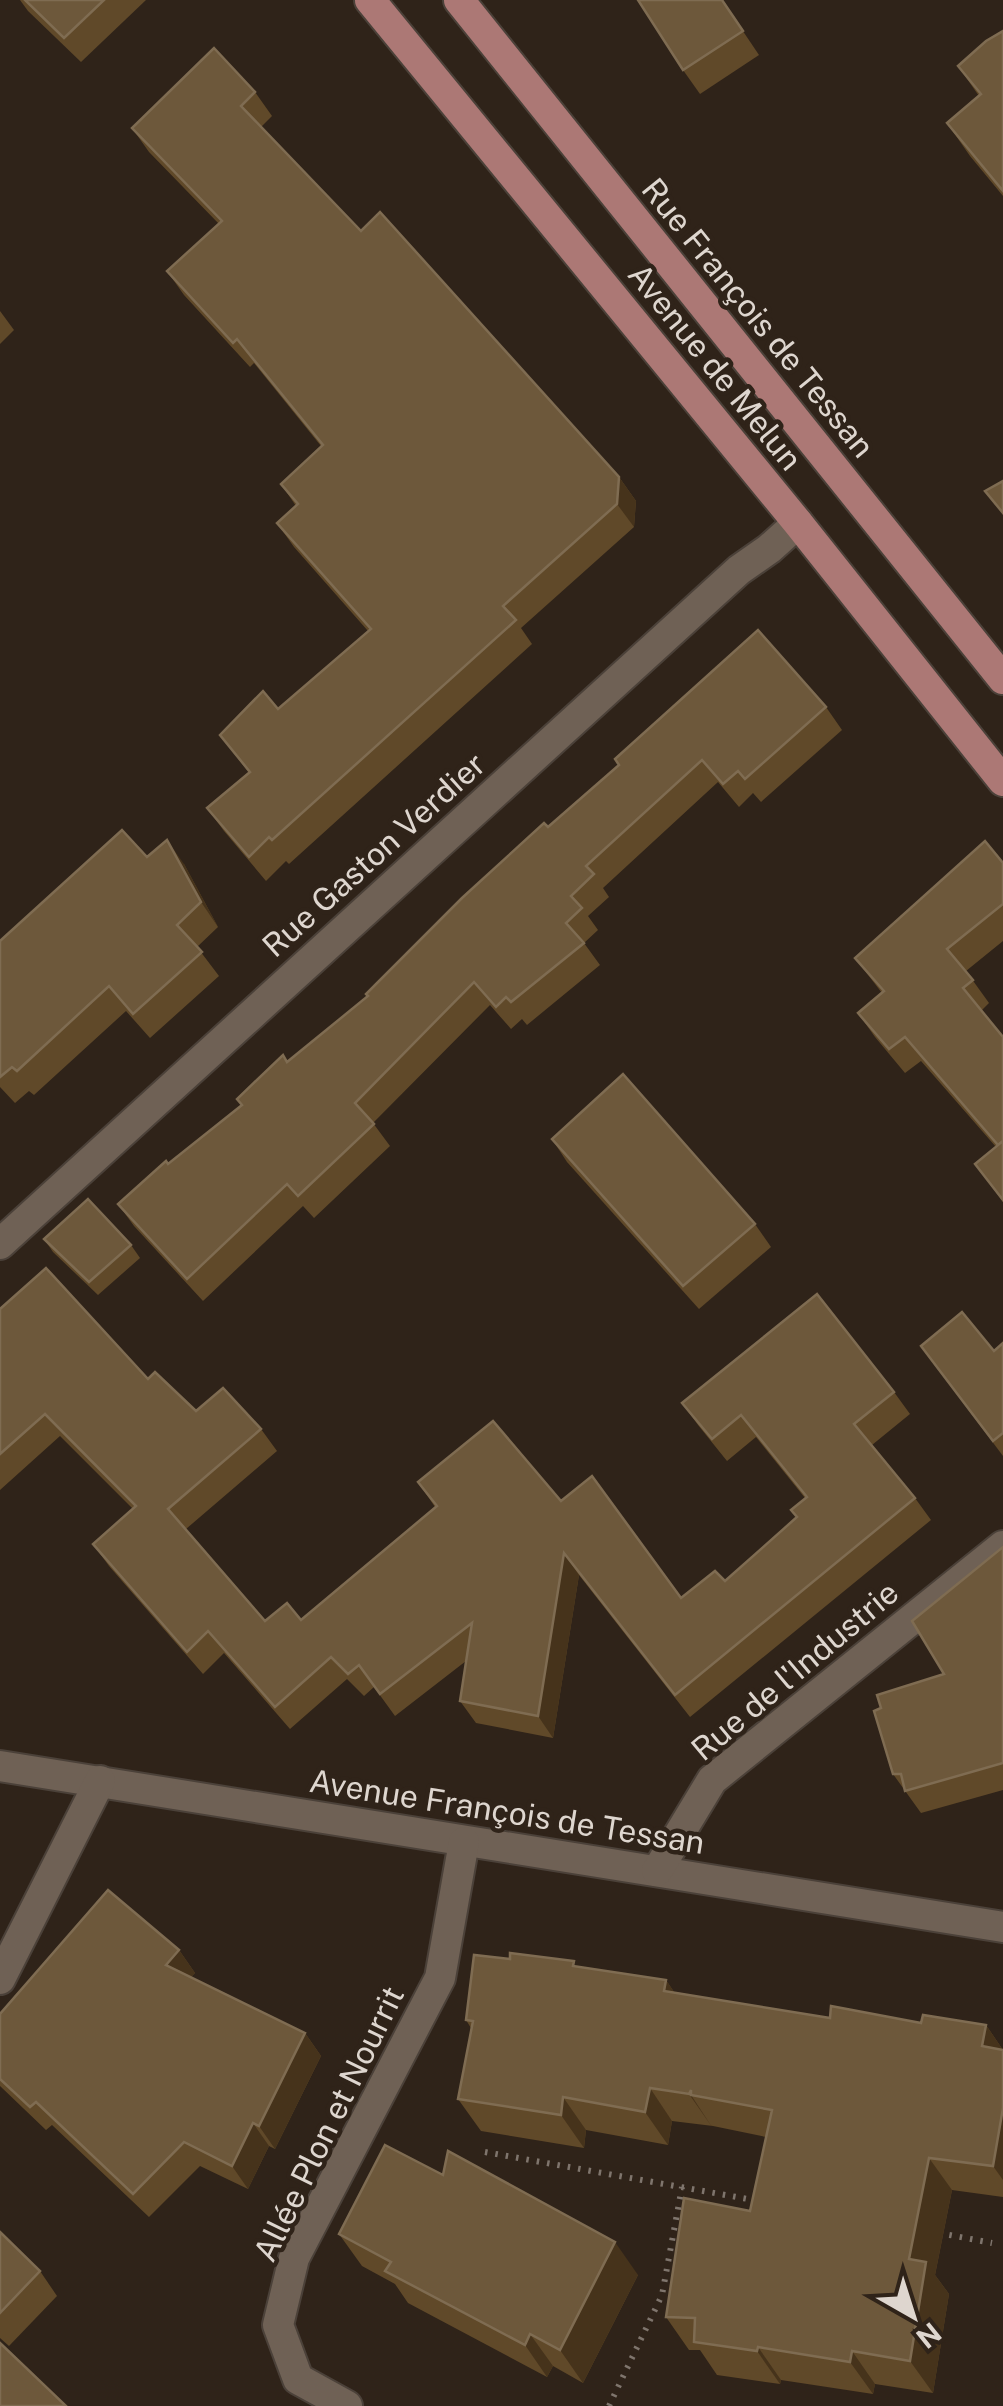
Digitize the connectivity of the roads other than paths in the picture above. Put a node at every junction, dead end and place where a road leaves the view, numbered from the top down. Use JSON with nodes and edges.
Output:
{"nodes":[{"id":1,"x":370,"y":0,"type":"edge"},
{"id":2,"x":459,"y":0,"type":"edge"},
{"id":3,"x":798,"y":523,"type":"junction"},
{"id":4,"x":1003,"y":679,"type":"edge"},
{"id":5,"x":1003,"y":781,"type":"edge"},
{"id":6,"x":0,"y":1244,"type":"edge"},
{"id":7,"x":1003,"y":1546,"type":"edge"},
{"id":8,"x":0,"y":1766,"type":"edge"},
{"id":9,"x":100,"y":1781,"type":"junction"},
{"id":10,"x":464,"y":1842,"type":"junction"},
{"id":11,"x":657,"y":1871,"type":"junction"},
{"id":12,"x":1003,"y":1927,"type":"edge"},
{"id":13,"x":0,"y":1979,"type":"edge"},
{"id":14,"x":348,"y":2406,"type":"edge"}],
"edges":[{"from":1,"to":3,"type":"main road","name":"Avenue de Melun"},
{"from":2,"to":4,"type":"main road","name":"Rue François de Tessan"},
{"from":3,"to":5,"type":"main road","name":"Avenue de Melun"},
{"from":3,"to":6,"type":"street","name":"Rue Gaston Verdier"},
{"from":7,"to":11,"type":"street","name":"Rue de l'Industrie"},
{"from":8,"to":9,"type":"street","name":"Avenue François de Tessan"},
{"from":9,"to":10,"type":"street","name":"Avenue François de Tessan"},
{"from":9,"to":13,"type":"street"},
{"from":10,"to":11,"type":"street","name":"Avenue François de Tessan"},
{"from":10,"to":14,"type":"street","name":"Allée Plon et Nourrit"},
{"from":11,"to":12,"type":"street","name":"Avenue François de Tessan"}]}
